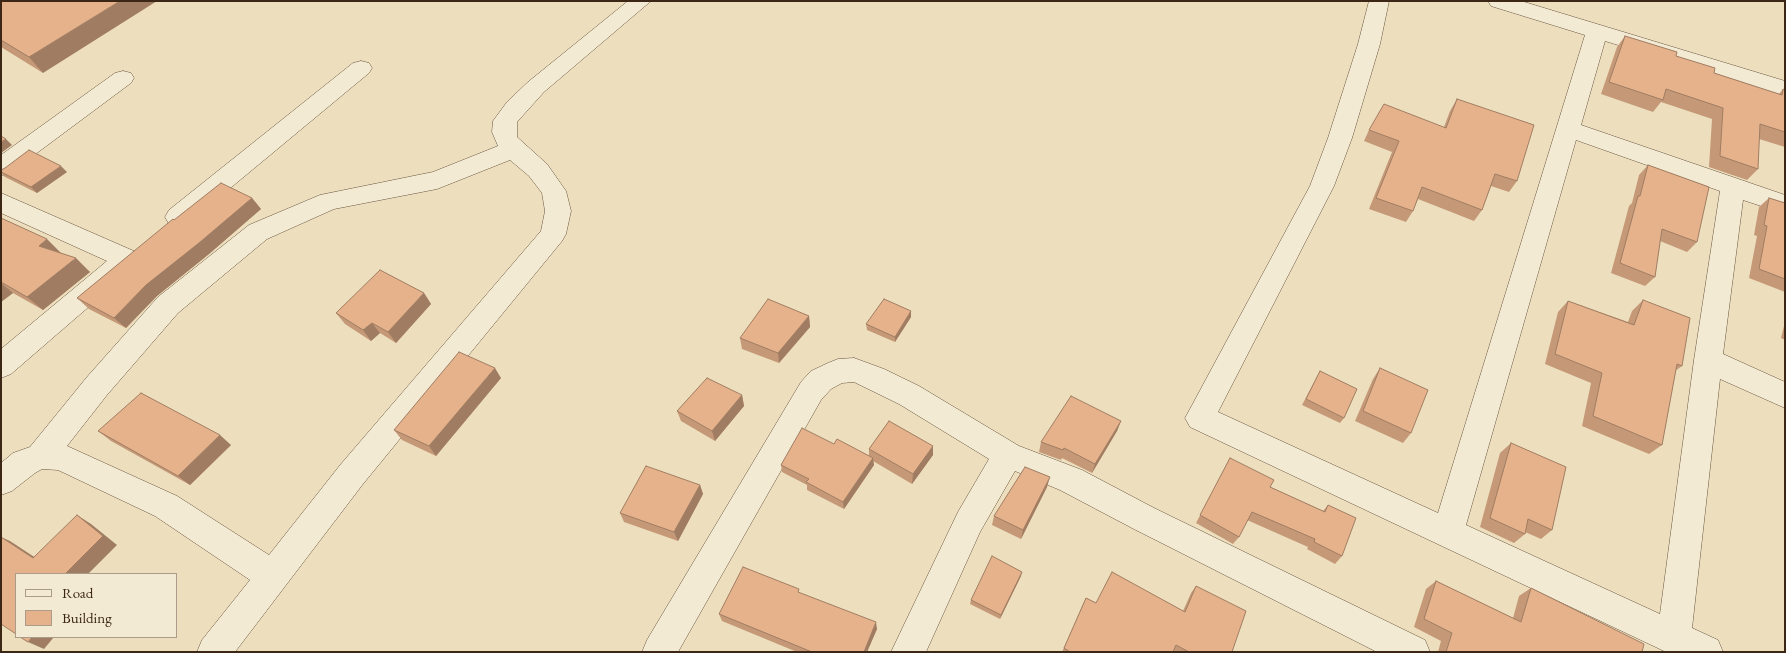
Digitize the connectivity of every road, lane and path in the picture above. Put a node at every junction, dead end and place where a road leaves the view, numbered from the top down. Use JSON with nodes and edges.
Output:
{"nodes":[{"id":1,"x":641,"y":1,"type":"edge"},
{"id":2,"x":1379,"y":1,"type":"edge"},
{"id":3,"x":1498,"y":1,"type":"edge"},
{"id":4,"x":1598,"y":32,"type":"junction"},
{"id":5,"x":362,"y":68,"type":"dead end"},
{"id":6,"x":123,"y":78,"type":"dead end"},
{"id":7,"x":1785,"y":89,"type":"edge"},
{"id":8,"x":1569,"y":129,"type":"junction"},
{"id":9,"x":514,"y":149,"type":"junction"},
{"id":10,"x":1,"y":168,"type":"edge"},
{"id":11,"x":1733,"y":186,"type":"junction"},
{"id":12,"x":1,"y":202,"type":"edge"},
{"id":13,"x":1785,"y":204,"type":"edge"},
{"id":14,"x":165,"y":228,"type":"edge"},
{"id":15,"x":1708,"y":360,"type":"junction"},
{"id":16,"x":1,"y":366,"type":"edge"},
{"id":17,"x":1785,"y":396,"type":"edge"},
{"id":18,"x":1008,"y":455,"type":"junction"},
{"id":19,"x":41,"y":456,"type":"junction"},
{"id":20,"x":1,"y":481,"type":"edge"},
{"id":21,"x":1448,"y":532,"type":"junction"},
{"id":22,"x":272,"y":576,"type":"junction"},
{"id":23,"x":1674,"y":638,"type":"junction"},
{"id":24,"x":214,"y":652,"type":"edge"},
{"id":25,"x":659,"y":652,"type":"edge"},
{"id":26,"x":908,"y":652,"type":"edge"},
{"id":27,"x":1413,"y":652,"type":"edge"},
{"id":28,"x":1706,"y":652,"type":"edge"}],
"edges":[{"from":1,"to":9,"type":"street"},
{"from":2,"to":21,"type":"street"},
{"from":3,"to":4,"type":"street"},
{"from":4,"to":7,"type":"street"},
{"from":4,"to":8,"type":"street"},
{"from":5,"to":14,"type":"street"},
{"from":6,"to":10,"type":"street"},
{"from":8,"to":11,"type":"street"},
{"from":8,"to":21,"type":"street"},
{"from":9,"to":19,"type":"street"},
{"from":9,"to":22,"type":"street"},
{"from":11,"to":13,"type":"street"},
{"from":11,"to":15,"type":"street"},
{"from":12,"to":16,"type":"street"},
{"from":15,"to":17,"type":"street"},
{"from":15,"to":23,"type":"street"},
{"from":18,"to":25,"type":"street"},
{"from":18,"to":26,"type":"street"},
{"from":18,"to":27,"type":"street"},
{"from":19,"to":20,"type":"street"},
{"from":19,"to":22,"type":"street"},
{"from":21,"to":23,"type":"street"},
{"from":22,"to":24,"type":"street"},
{"from":23,"to":28,"type":"street"}]}
